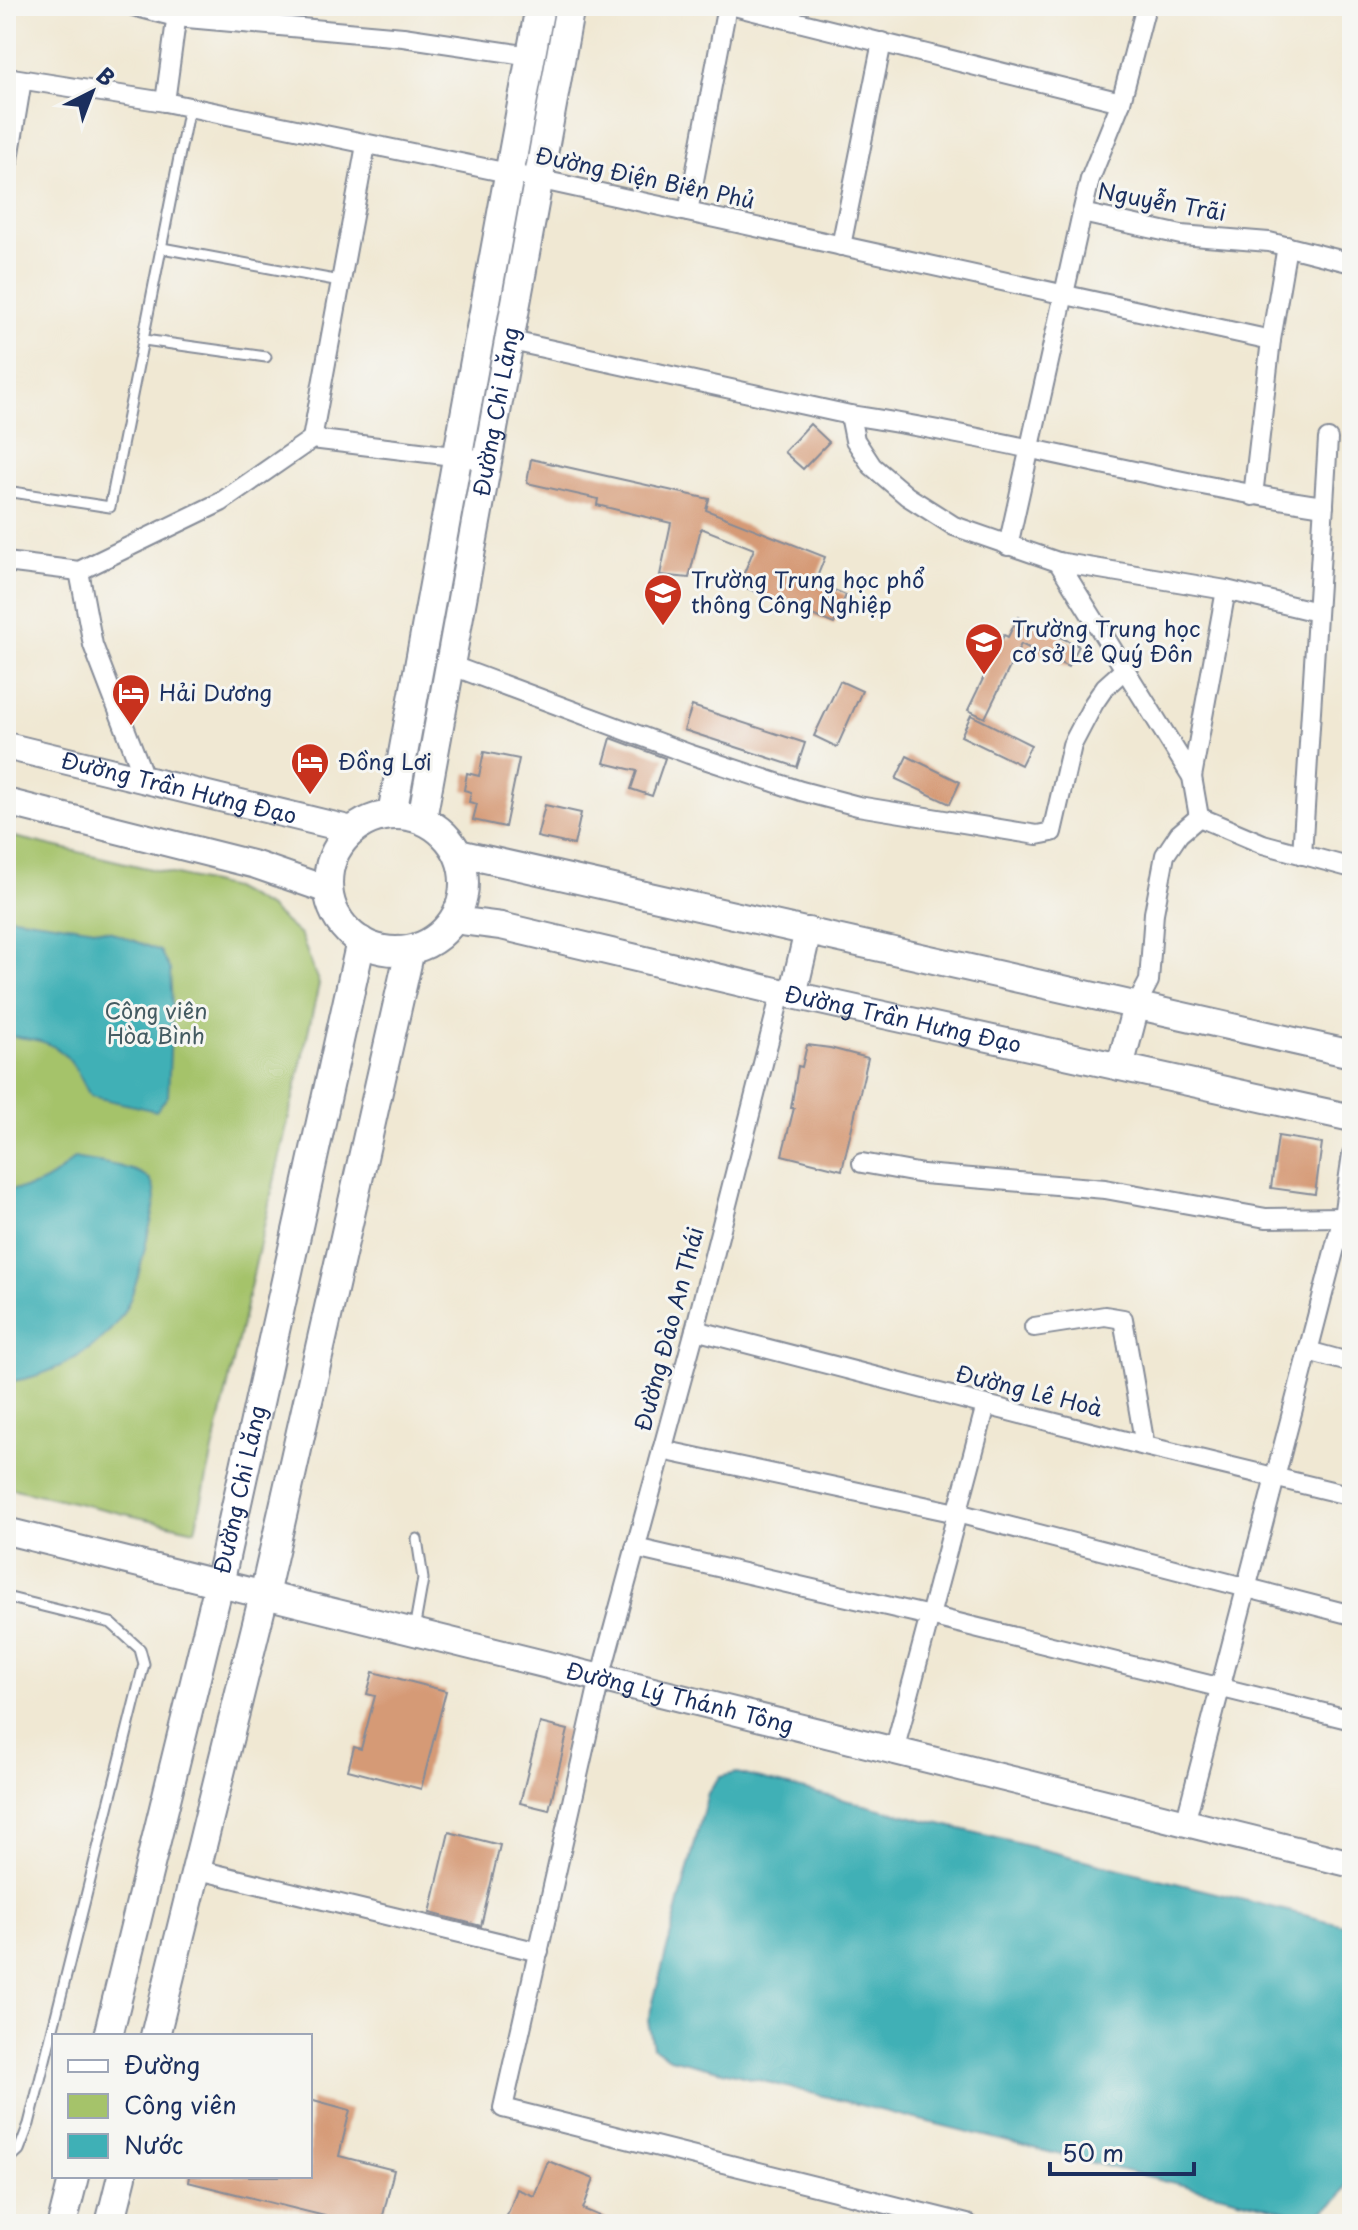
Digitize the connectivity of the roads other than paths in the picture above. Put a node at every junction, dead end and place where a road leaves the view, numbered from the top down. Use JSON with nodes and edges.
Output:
{"nodes":[{"id":1,"x":133,"y":6,"type":"edge"},
{"id":2,"x":540,"y":6,"type":"edge"},
{"id":3,"x":570,"y":6,"type":"edge"},
{"id":4,"x":727,"y":6,"type":"edge"},
{"id":5,"x":734,"y":6,"type":"edge"},
{"id":6,"x":1146,"y":6,"type":"edge"},
{"id":7,"x":177,"y":11,"type":"edge"},
{"id":8,"x":882,"y":42,"type":"junction"},
{"id":9,"x":531,"y":56,"type":"junction"},
{"id":10,"x":14,"y":79,"type":"edge"},
{"id":11,"x":165,"y":102,"type":"junction"},
{"id":12,"x":1121,"y":102,"type":"junction"},
{"id":13,"x":189,"y":107,"type":"junction"},
{"id":14,"x":366,"y":145,"type":"junction"},
{"id":15,"x":6,"y":175,"type":"edge"},
{"id":16,"x":523,"y":176,"type":"junction"},
{"id":17,"x":688,"y":212,"type":"junction"},
{"id":18,"x":1082,"y":213,"type":"junction"},
{"id":19,"x":841,"y":246,"type":"junction"},
{"id":20,"x":1287,"y":246,"type":"junction"},
{"id":21,"x":162,"y":248,"type":"junction"},
{"id":22,"x":1352,"y":263,"type":"edge"},
{"id":23,"x":340,"y":281,"type":"junction"},
{"id":24,"x":1064,"y":295,"type":"junction"},
{"id":25,"x":144,"y":340,"type":"junction"},
{"id":26,"x":507,"y":340,"type":"junction"},
{"id":27,"x":1271,"y":340,"type":"junction"},
{"id":28,"x":266,"y":357,"type":"dead end"},
{"id":29,"x":850,"y":415,"type":"junction"},
{"id":30,"x":312,"y":439,"type":"junction"},
{"id":31,"x":1328,"y":439,"type":"dead end"},
{"id":32,"x":1030,"y":448,"type":"junction"},
{"id":33,"x":457,"y":457,"type":"junction"},
{"id":34,"x":486,"y":460,"type":"junction"},
{"id":35,"x":6,"y":491,"type":"edge"},
{"id":36,"x":1253,"y":496,"type":"junction"},
{"id":37,"x":1324,"y":506,"type":"junction"},
{"id":38,"x":1008,"y":546,"type":"junction"},
{"id":39,"x":6,"y":562,"type":"edge"},
{"id":40,"x":1058,"y":562,"type":"junction"},
{"id":41,"x":79,"y":571,"type":"junction"},
{"id":42,"x":1226,"y":590,"type":"junction"},
{"id":43,"x":1317,"y":612,"type":"junction"},
{"id":44,"x":450,"y":665,"type":"junction"},
{"id":45,"x":1125,"y":669,"type":"junction"},
{"id":46,"x":6,"y":746,"type":"edge"},
{"id":47,"x":1192,"y":777,"type":"junction"},
{"id":48,"x":145,"y":780,"type":"junction"},
{"id":49,"x":6,"y":802,"type":"edge"},
{"id":50,"x":392,"y":814,"type":"junction"},
{"id":51,"x":1199,"y":817,"type":"junction"},
{"id":52,"x":422,"y":819,"type":"junction"},
{"id":53,"x":352,"y":830,"type":"junction"},
{"id":54,"x":458,"y":853,"type":"junction"},
{"id":55,"x":1302,"y":855,"type":"junction"},
{"id":56,"x":1352,"y":868,"type":"edge"},
{"id":57,"x":328,"y":890,"type":"junction"},
{"id":58,"x":454,"y":920,"type":"junction"},
{"id":59,"x":808,"y":931,"type":"junction"},
{"id":60,"x":361,"y":941,"type":"junction"},
{"id":61,"x":410,"y":950,"type":"junction"},
{"id":62,"x":787,"y":994,"type":"junction"},
{"id":63,"x":1136,"y":1006,"type":"junction"},
{"id":64,"x":1352,"y":1054,"type":"edge"},
{"id":65,"x":1120,"y":1067,"type":"junction"},
{"id":66,"x":1352,"y":1118,"type":"edge"},
{"id":67,"x":1352,"y":1154,"type":"edge"},
{"id":68,"x":862,"y":1163,"type":"dead end"},
{"id":69,"x":1343,"y":1217,"type":"junction"},
{"id":70,"x":1344,"y":1243,"type":"edge"},
{"id":71,"x":1034,"y":1327,"type":"dead end"},
{"id":72,"x":695,"y":1330,"type":"junction"},
{"id":73,"x":1308,"y":1351,"type":"junction"},
{"id":74,"x":1352,"y":1363,"type":"edge"},
{"id":75,"x":986,"y":1405,"type":"junction"},
{"id":76,"x":1145,"y":1446,"type":"junction"},
{"id":77,"x":662,"y":1450,"type":"junction"},
{"id":78,"x":1275,"y":1477,"type":"junction"},
{"id":79,"x":1352,"y":1496,"type":"edge"},
{"id":80,"x":957,"y":1513,"type":"junction"},
{"id":81,"x":6,"y":1531,"type":"edge"},
{"id":82,"x":417,"y":1539,"type":"dead end"},
{"id":83,"x":635,"y":1548,"type":"junction"},
{"id":84,"x":219,"y":1584,"type":"junction"},
{"id":85,"x":1246,"y":1588,"type":"junction"},
{"id":86,"x":264,"y":1595,"type":"junction"},
{"id":87,"x":6,"y":1597,"type":"edge"},
{"id":88,"x":1352,"y":1615,"type":"edge"},
{"id":89,"x":930,"y":1616,"type":"junction"},
{"id":90,"x":414,"y":1631,"type":"junction"},
{"id":91,"x":600,"y":1678,"type":"junction"},
{"id":92,"x":1220,"y":1687,"type":"junction"},
{"id":93,"x":1352,"y":1720,"type":"edge"},
{"id":94,"x":894,"y":1751,"type":"junction"},
{"id":95,"x":1185,"y":1823,"type":"junction"},
{"id":96,"x":1352,"y":1864,"type":"edge"},
{"id":97,"x":195,"y":1869,"type":"junction"},
{"id":98,"x":539,"y":1952,"type":"junction"},
{"id":99,"x":108,"y":2034,"type":"edge"},
{"id":100,"x":155,"y":2034,"type":"edge"},
{"id":101,"x":6,"y":2162,"type":"edge"},
{"id":102,"x":74,"y":2178,"type":"edge"},
{"id":103,"x":122,"y":2178,"type":"edge"},
{"id":104,"x":62,"y":2224,"type":"edge"},
{"id":105,"x":110,"y":2224,"type":"edge"},
{"id":106,"x":967,"y":2224,"type":"edge"}],
"edges":[{"from":1,"to":7,"type":"street"},
{"from":2,"to":9,"type":"main road","name":"Đường Chi Lăng"},
{"from":3,"to":16,"type":"main road","name":"Đường Chi Lăng"},
{"from":4,"to":17,"type":"street"},
{"from":5,"to":8,"type":"street"},
{"from":6,"to":12,"type":"street","name":"Nguyễn Trãi"},
{"from":7,"to":9,"type":"street"},
{"from":7,"to":11,"type":"street"},
{"from":8,"to":12,"type":"street"},
{"from":8,"to":19,"type":"street"},
{"from":9,"to":16,"type":"main road","name":"Đường Chi Lăng"},
{"from":10,"to":11,"type":"street","name":"Đường Điện Biên Phủ"},
{"from":10,"to":15,"type":"street"},
{"from":11,"to":13,"type":"street","name":"Đường Điện Biên Phủ"},
{"from":12,"to":18,"type":"street","name":"Nguyễn Trãi"},
{"from":13,"to":14,"type":"street","name":"Đường Điện Biên Phủ"},
{"from":13,"to":21,"type":"lane"},
{"from":14,"to":16,"type":"street","name":"Đường Điện Biên Phủ"},
{"from":14,"to":23,"type":"street"},
{"from":16,"to":17,"type":"street","name":"Đường Điện Biên Phủ"},
{"from":16,"to":26,"type":"main road","name":"Đường Chi Lăng"},
{"from":16,"to":33,"type":"main road","name":"Đường Chi Lăng"},
{"from":17,"to":19,"type":"street","name":"Đường Điện Biên Phủ"},
{"from":18,"to":20,"type":"street","name":"Nguyễn Trãi"},
{"from":18,"to":24,"type":"street"},
{"from":19,"to":24,"type":"street","name":"Đường Điện Biên Phủ"},
{"from":20,"to":22,"type":"street","name":"Nguyễn Trãi"},
{"from":20,"to":27,"type":"street"},
{"from":21,"to":23,"type":"lane"},
{"from":21,"to":25,"type":"lane"},
{"from":23,"to":30,"type":"street"},
{"from":24,"to":27,"type":"street","name":"Đường Điện Biên Phủ"},
{"from":24,"to":32,"type":"street"},
{"from":25,"to":28,"type":"lane"},
{"from":25,"to":35,"type":"lane"},
{"from":26,"to":29,"type":"street"},
{"from":26,"to":34,"type":"main road","name":"Đường Chi Lăng"},
{"from":27,"to":36,"type":"street"},
{"from":29,"to":32,"type":"street"},
{"from":29,"to":38,"type":"street"},
{"from":30,"to":33,"type":"street"},
{"from":30,"to":41,"type":"street"},
{"from":31,"to":37,"type":"street"},
{"from":32,"to":36,"type":"street"},
{"from":32,"to":38,"type":"street"},
{"from":33,"to":34,"type":"street"},
{"from":33,"to":50,"type":"main road","name":"Đường Chi Lăng"},
{"from":34,"to":44,"type":"main road","name":"Đường Chi Lăng"},
{"from":36,"to":37,"type":"street"},
{"from":37,"to":43,"type":"street"},
{"from":38,"to":40,"type":"street"},
{"from":39,"to":41,"type":"street"},
{"from":40,"to":42,"type":"street"},
{"from":40,"to":45,"type":"street"},
{"from":41,"to":48,"type":"street"},
{"from":42,"to":43,"type":"street"},
{"from":42,"to":47,"type":"street"},
{"from":43,"to":55,"type":"street"},
{"from":44,"to":45,"type":"street"},
{"from":44,"to":52,"type":"main road","name":"Đường Chi Lăng"},
{"from":45,"to":47,"type":"street"},
{"from":46,"to":48,"type":"main road","name":"Đường Trần Hưng Đạo"},
{"from":47,"to":51,"type":"street"},
{"from":48,"to":53,"type":"main road","name":"Đường Trần Hưng Đạo"},
{"from":49,"to":57,"type":"main road"},
{"from":50,"to":52,"type":"main road"},
{"from":50,"to":53,"type":"main road"},
{"from":51,"to":55,"type":"street"},
{"from":51,"to":63,"type":"street"},
{"from":52,"to":54,"type":"main road"},
{"from":53,"to":57,"type":"main road"},
{"from":54,"to":58,"type":"main road"},
{"from":54,"to":59,"type":"main road"},
{"from":55,"to":56,"type":"street"},
{"from":57,"to":60,"type":"main road"},
{"from":58,"to":61,"type":"main road"},
{"from":58,"to":62,"type":"main road","name":"Đường Trần Hưng Đạo"},
{"from":59,"to":62,"type":"main road"},
{"from":59,"to":63,"type":"main road"},
{"from":60,"to":61,"type":"main road"},
{"from":60,"to":84,"type":"main road","name":"Đường Chi Lăng"},
{"from":61,"to":86,"type":"main road","name":"Đường Chi Lăng"},
{"from":62,"to":65,"type":"main road","name":"Đường Trần Hưng Đạo"},
{"from":62,"to":72,"type":"street","name":"Đường Đào An Thái"},
{"from":63,"to":64,"type":"main road"},
{"from":63,"to":65,"type":"main road"},
{"from":65,"to":66,"type":"main road","name":"Đường Trần Hưng Đạo"},
{"from":67,"to":69,"type":"street"},
{"from":68,"to":69,"type":"street"},
{"from":69,"to":70,"type":"street"},
{"from":70,"to":73,"type":"street"},
{"from":71,"to":76,"type":"street"},
{"from":72,"to":75,"type":"street","name":"Đường Lê Hoà"},
{"from":72,"to":77,"type":"street","name":"Đường Đào An Thái"},
{"from":73,"to":74,"type":"street"},
{"from":73,"to":78,"type":"street"},
{"from":75,"to":76,"type":"street","name":"Đường Lê Hoà"},
{"from":75,"to":80,"type":"street"},
{"from":76,"to":78,"type":"street","name":"Đường Lê Hoà"},
{"from":77,"to":80,"type":"street"},
{"from":77,"to":83,"type":"street","name":"Đường Đào An Thái"},
{"from":78,"to":79,"type":"street","name":"Đường Lê Hoà"},
{"from":78,"to":85,"type":"street"},
{"from":80,"to":85,"type":"street"},
{"from":80,"to":89,"type":"street"},
{"from":81,"to":84,"type":"main road","name":"Đường Lý Thánh Tông"},
{"from":82,"to":90,"type":"lane"},
{"from":83,"to":89,"type":"street"},
{"from":83,"to":91,"type":"street","name":"Đường Đào An Thái"},
{"from":84,"to":86,"type":"main road","name":"Đường Lý Thánh Tông"},
{"from":84,"to":99,"type":"main road","name":"Đường Chi Lăng"},
{"from":85,"to":88,"type":"street"},
{"from":85,"to":92,"type":"street"},
{"from":86,"to":90,"type":"main road","name":"Đường Lý Thánh Tông"},
{"from":86,"to":97,"type":"main road","name":"Đường Chi Lăng"},
{"from":87,"to":101,"type":"lane"},
{"from":89,"to":92,"type":"street"},
{"from":89,"to":94,"type":"street"},
{"from":90,"to":91,"type":"main road","name":"Đường Lý Thánh Tông"},
{"from":91,"to":94,"type":"main road","name":"Đường Lý Thánh Tông"},
{"from":91,"to":98,"type":"street","name":"Đường Đào An Thái"},
{"from":92,"to":93,"type":"street"},
{"from":92,"to":95,"type":"street"},
{"from":94,"to":95,"type":"main road","name":"Đường Lý Thánh Tông"},
{"from":95,"to":96,"type":"main road","name":"Đường Lý Thánh Tông"},
{"from":97,"to":98,"type":"street"},
{"from":97,"to":100,"type":"main road","name":"Đường Chi Lăng"},
{"from":98,"to":106,"type":"street","name":"Đường Đào An Thái"},
{"from":102,"to":104,"type":"main road"},
{"from":103,"to":105,"type":"main road"}]}
